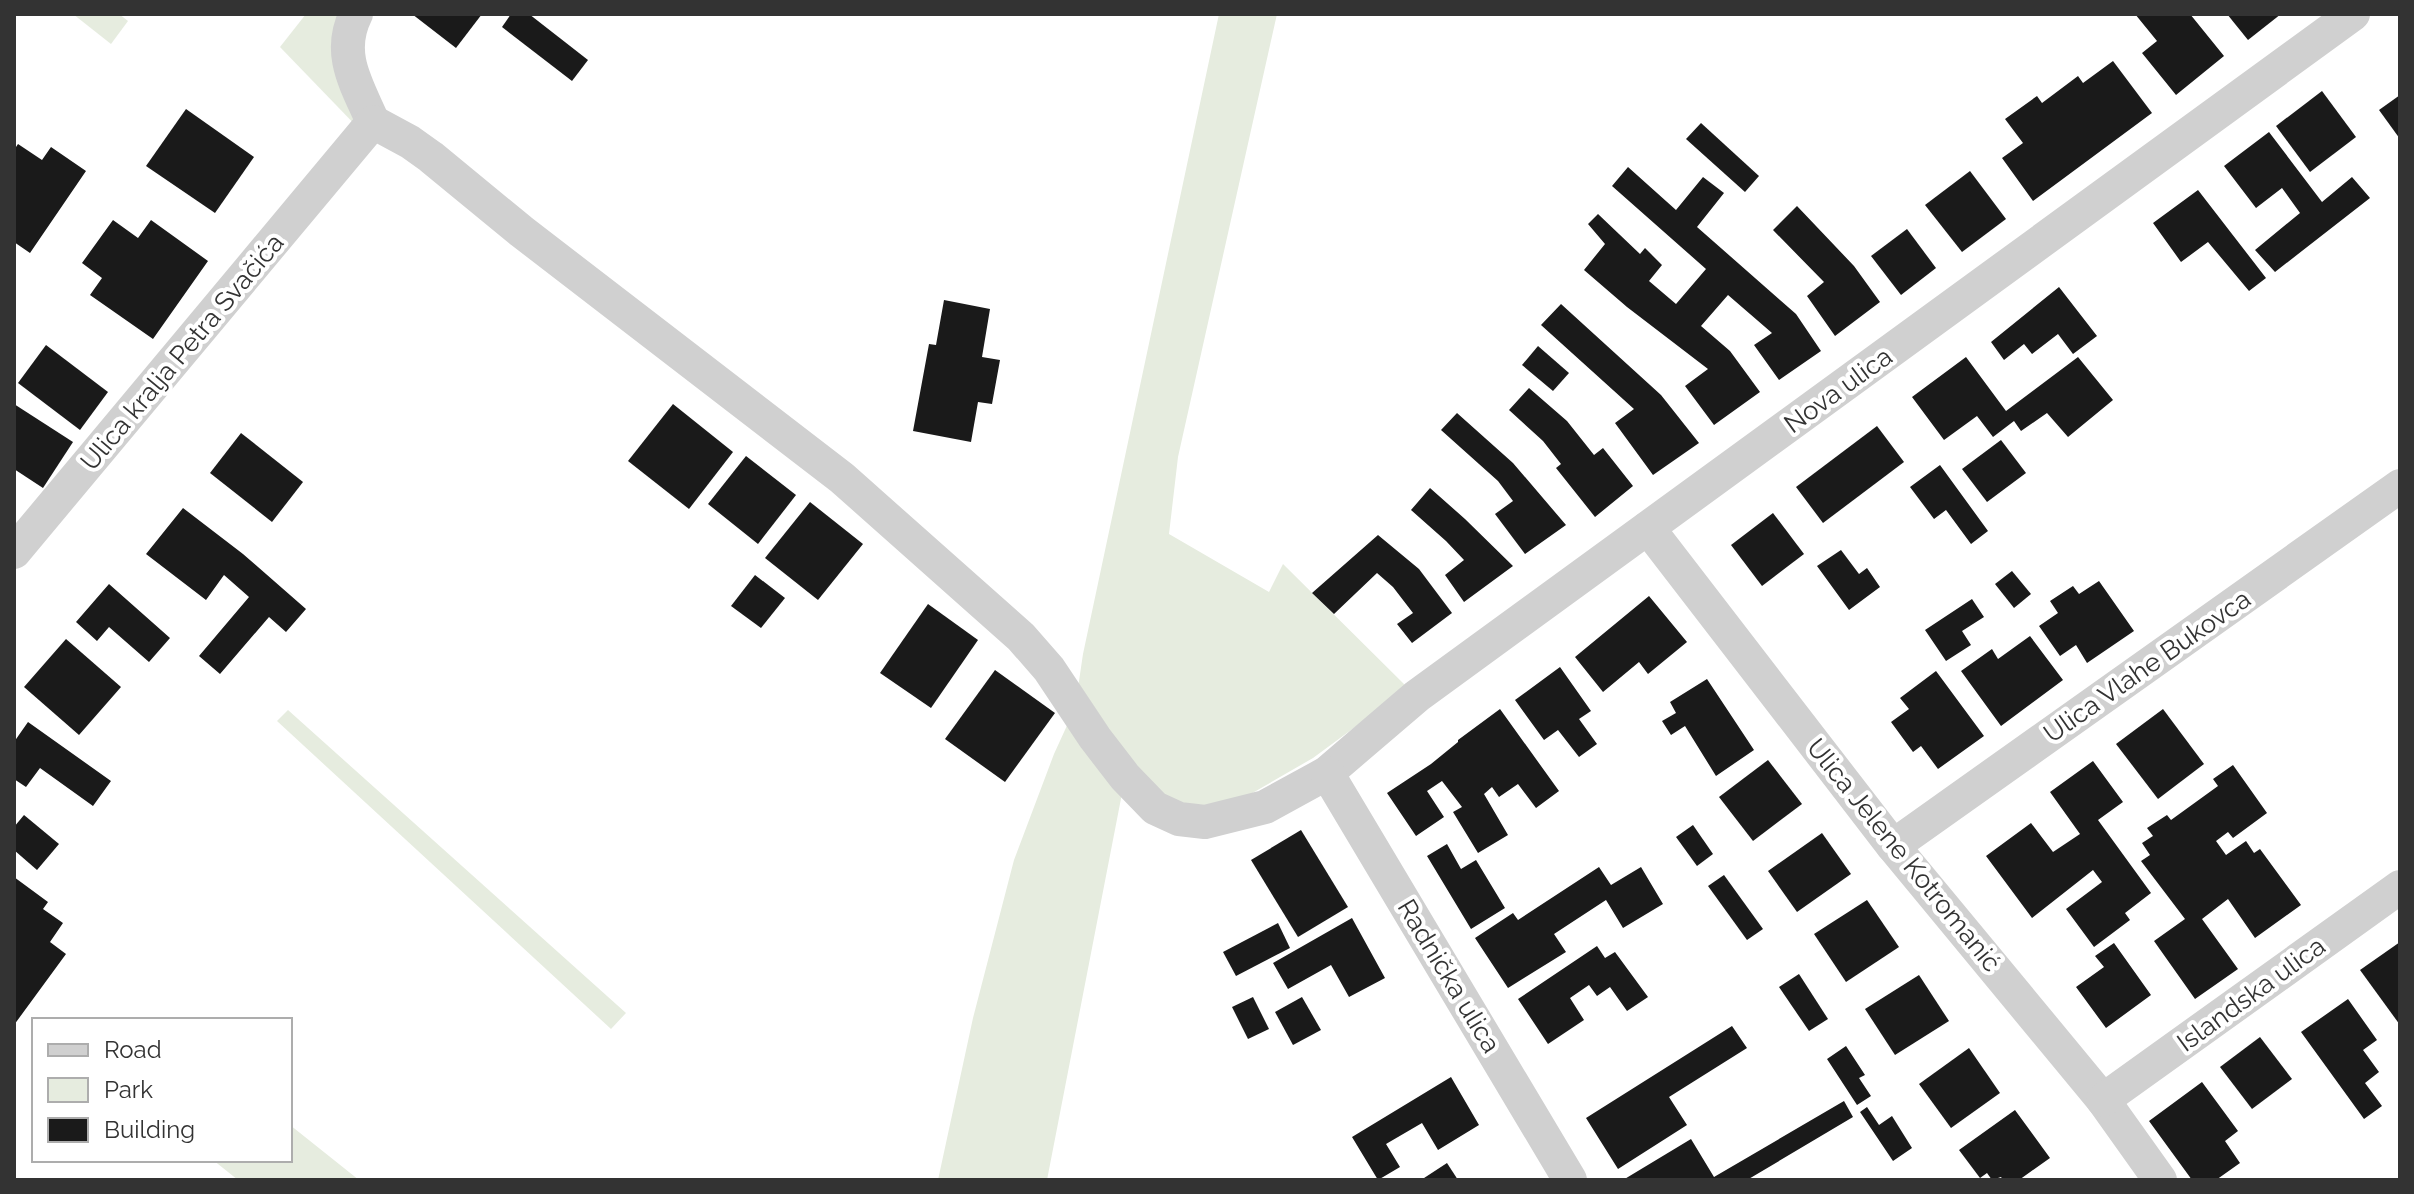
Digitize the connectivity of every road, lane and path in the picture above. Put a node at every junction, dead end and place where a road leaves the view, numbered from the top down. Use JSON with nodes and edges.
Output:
{"nodes":[{"id":1,"x":356,"y":14,"type":"edge"},
{"id":2,"x":2353,"y":14,"type":"edge"},
{"id":3,"x":373,"y":122,"type":"junction"},
{"id":4,"x":2400,"y":486,"type":"edge"},
{"id":5,"x":1648,"y":528,"type":"junction"},
{"id":6,"x":14,"y":552,"type":"edge"},
{"id":7,"x":1327,"y":773,"type":"junction"},
{"id":8,"x":1893,"y":846,"type":"junction"},
{"id":9,"x":2400,"y":887,"type":"edge"},
{"id":10,"x":2103,"y":1100,"type":"junction"},
{"id":11,"x":1570,"y":1180,"type":"edge"},
{"id":12,"x":2160,"y":1180,"type":"edge"}],
"edges":[{"from":1,"to":3,"type":"street"},
{"from":2,"to":5,"type":"street","name":"Nova ulica"},
{"from":3,"to":6,"type":"street","name":"Ulica kralja Petra Svačića"},
{"from":3,"to":7,"type":"street","name":"Nova ulica"},
{"from":4,"to":8,"type":"street","name":"Ulica Vlahe Bukovca"},
{"from":5,"to":7,"type":"street","name":"Nova ulica"},
{"from":5,"to":8,"type":"street","name":"Ulica Jelene Kotromanić"},
{"from":7,"to":11,"type":"street","name":"Radnička ulica"},
{"from":8,"to":10,"type":"street","name":"Ulica Jelene Kotromanić"},
{"from":9,"to":10,"type":"street","name":"Islandska ulica"},
{"from":10,"to":12,"type":"street","name":"Ulica Jelene Kotromanić"}]}
